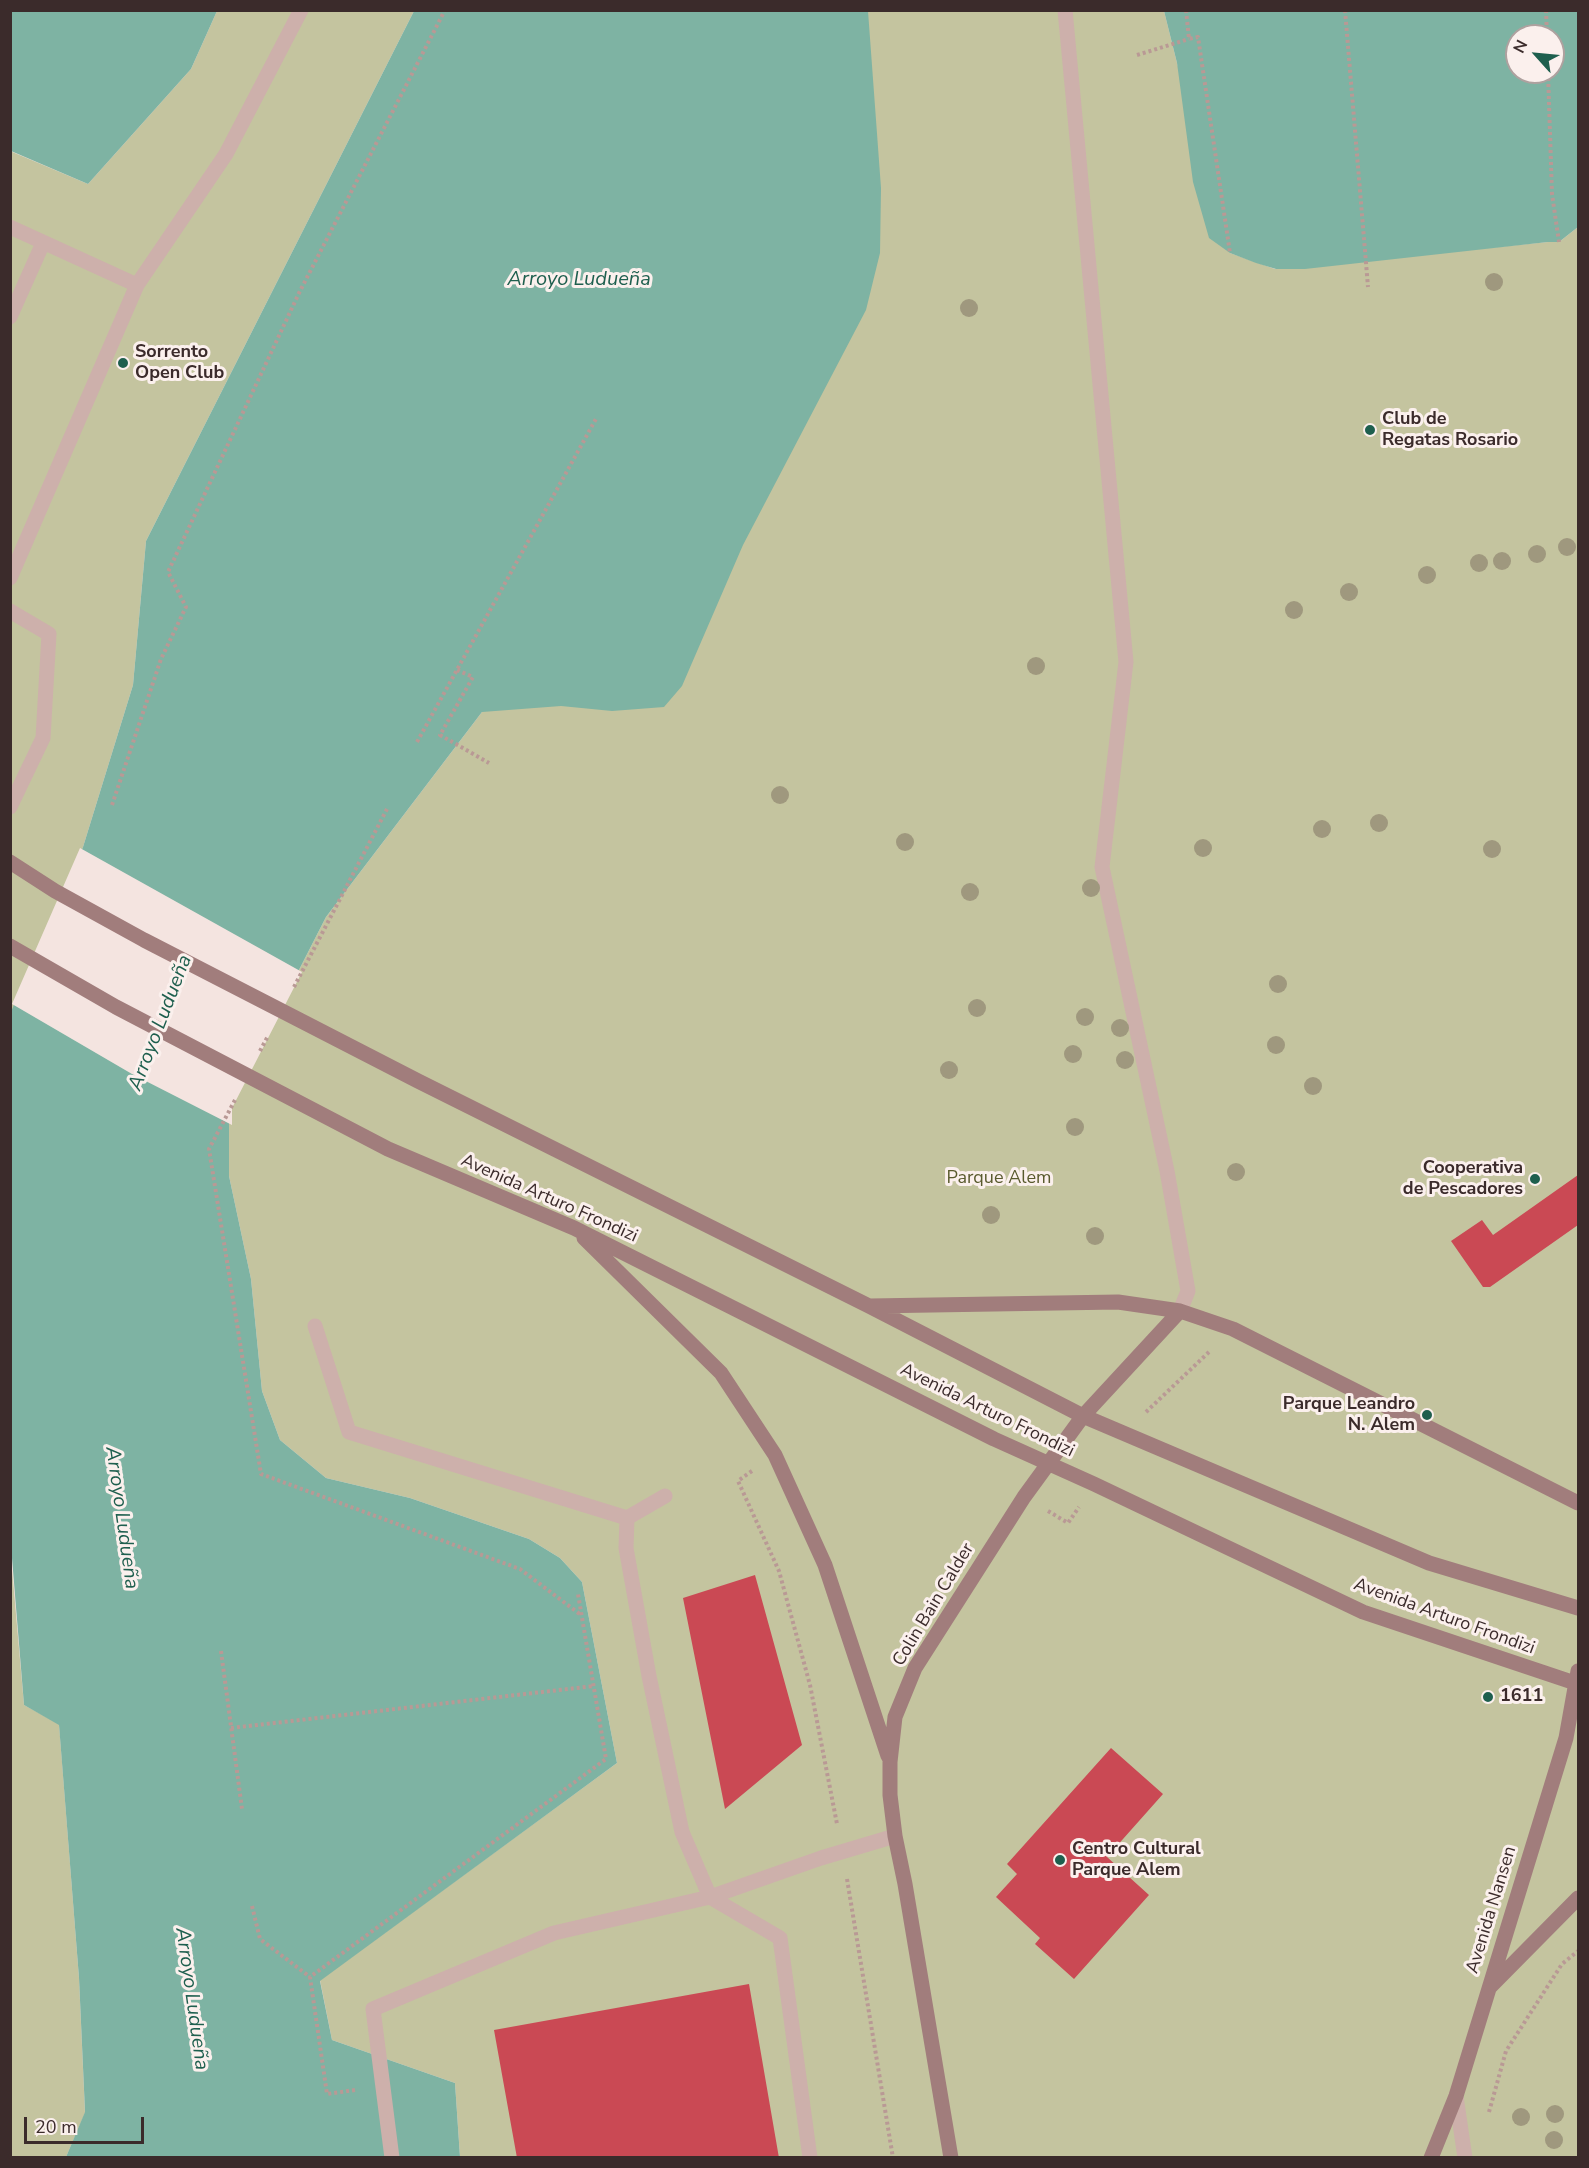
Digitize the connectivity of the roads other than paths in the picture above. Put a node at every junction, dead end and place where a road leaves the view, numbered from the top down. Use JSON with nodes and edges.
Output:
{"nodes":[{"id":1,"x":301,"y":10,"type":"edge"},
{"id":2,"x":1065,"y":10,"type":"edge"},
{"id":3,"x":10,"y":227,"type":"edge"},
{"id":4,"x":43,"y":243,"type":"junction"},
{"id":5,"x":137,"y":285,"type":"junction"},
{"id":6,"x":10,"y":317,"type":"edge"},
{"id":7,"x":10,"y":578,"type":"edge"},
{"id":8,"x":10,"y":611,"type":"edge"},
{"id":9,"x":10,"y":807,"type":"edge"},
{"id":10,"x":10,"y":862,"type":"edge"},
{"id":11,"x":10,"y":946,"type":"edge"},
{"id":12,"x":574,"y":1228,"type":"junction"},
{"id":13,"x":869,"y":1306,"type":"junction"},
{"id":14,"x":1180,"y":1311,"type":"junction"},
{"id":15,"x":315,"y":1326,"type":"dead end"},
{"id":16,"x":1083,"y":1416,"type":"junction"},
{"id":17,"x":1048,"y":1462,"type":"junction"},
{"id":18,"x":665,"y":1496,"type":"dead end"},
{"id":19,"x":1578,"y":1503,"type":"edge"},
{"id":20,"x":627,"y":1518,"type":"junction"},
{"id":21,"x":1578,"y":1608,"type":"edge"},
{"id":22,"x":1578,"y":1679,"type":"edge"},
{"id":23,"x":890,"y":1762,"type":"junction"},
{"id":24,"x":895,"y":1836,"type":"junction"},
{"id":25,"x":710,"y":1897,"type":"junction"},
{"id":26,"x":1578,"y":1898,"type":"edge"},
{"id":27,"x":1488,"y":1989,"type":"junction"},
{"id":28,"x":1456,"y":2096,"type":"junction"},
{"id":29,"x":392,"y":2157,"type":"edge"},
{"id":30,"x":810,"y":2157,"type":"edge"},
{"id":31,"x":951,"y":2157,"type":"edge"},
{"id":32,"x":1431,"y":2157,"type":"edge"},
{"id":33,"x":1465,"y":2157,"type":"edge"}],
"edges":[{"from":1,"to":5,"type":"street"},
{"from":2,"to":14,"type":"street"},
{"from":3,"to":4,"type":"street"},
{"from":4,"to":5,"type":"street"},
{"from":4,"to":6,"type":"street"},
{"from":5,"to":7,"type":"street"},
{"from":8,"to":9,"type":"street"},
{"from":10,"to":13,"type":"main road","name":"Avenida Arturo Frondizi"},
{"from":11,"to":12,"type":"main road","name":"Avenida Arturo Frondizi"},
{"from":12,"to":17,"type":"main road","name":"Avenida Arturo Frondizi"},
{"from":12,"to":23,"type":"main road"},
{"from":13,"to":14,"type":"main road"},
{"from":13,"to":16,"type":"main road","name":"Avenida Arturo Frondizi"},
{"from":14,"to":16,"type":"main road","name":"Colin Bain Calder"},
{"from":14,"to":19,"type":"main road"},
{"from":15,"to":20,"type":"street"},
{"from":16,"to":17,"type":"main road","name":"Colin Bain Calder"},
{"from":16,"to":21,"type":"main road","name":"Avenida Arturo Frondizi"},
{"from":17,"to":22,"type":"main road","name":"Avenida Arturo Frondizi"},
{"from":17,"to":23,"type":"main road","name":"Colin Bain Calder"},
{"from":18,"to":20,"type":"street"},
{"from":20,"to":25,"type":"street"},
{"from":22,"to":27,"type":"main road","name":"Avenida Nansen"},
{"from":23,"to":24,"type":"main road","name":"Colin Bain Calder"},
{"from":24,"to":25,"type":"street"},
{"from":24,"to":31,"type":"main road","name":"Colin Bain Calder"},
{"from":25,"to":29,"type":"street"},
{"from":25,"to":30,"type":"street"},
{"from":26,"to":27,"type":"main road"},
{"from":27,"to":28,"type":"main road","name":"Avenida Nansen"},
{"from":28,"to":32,"type":"main road","name":"Avenida Nansen"},
{"from":28,"to":33,"type":"street"}]}
